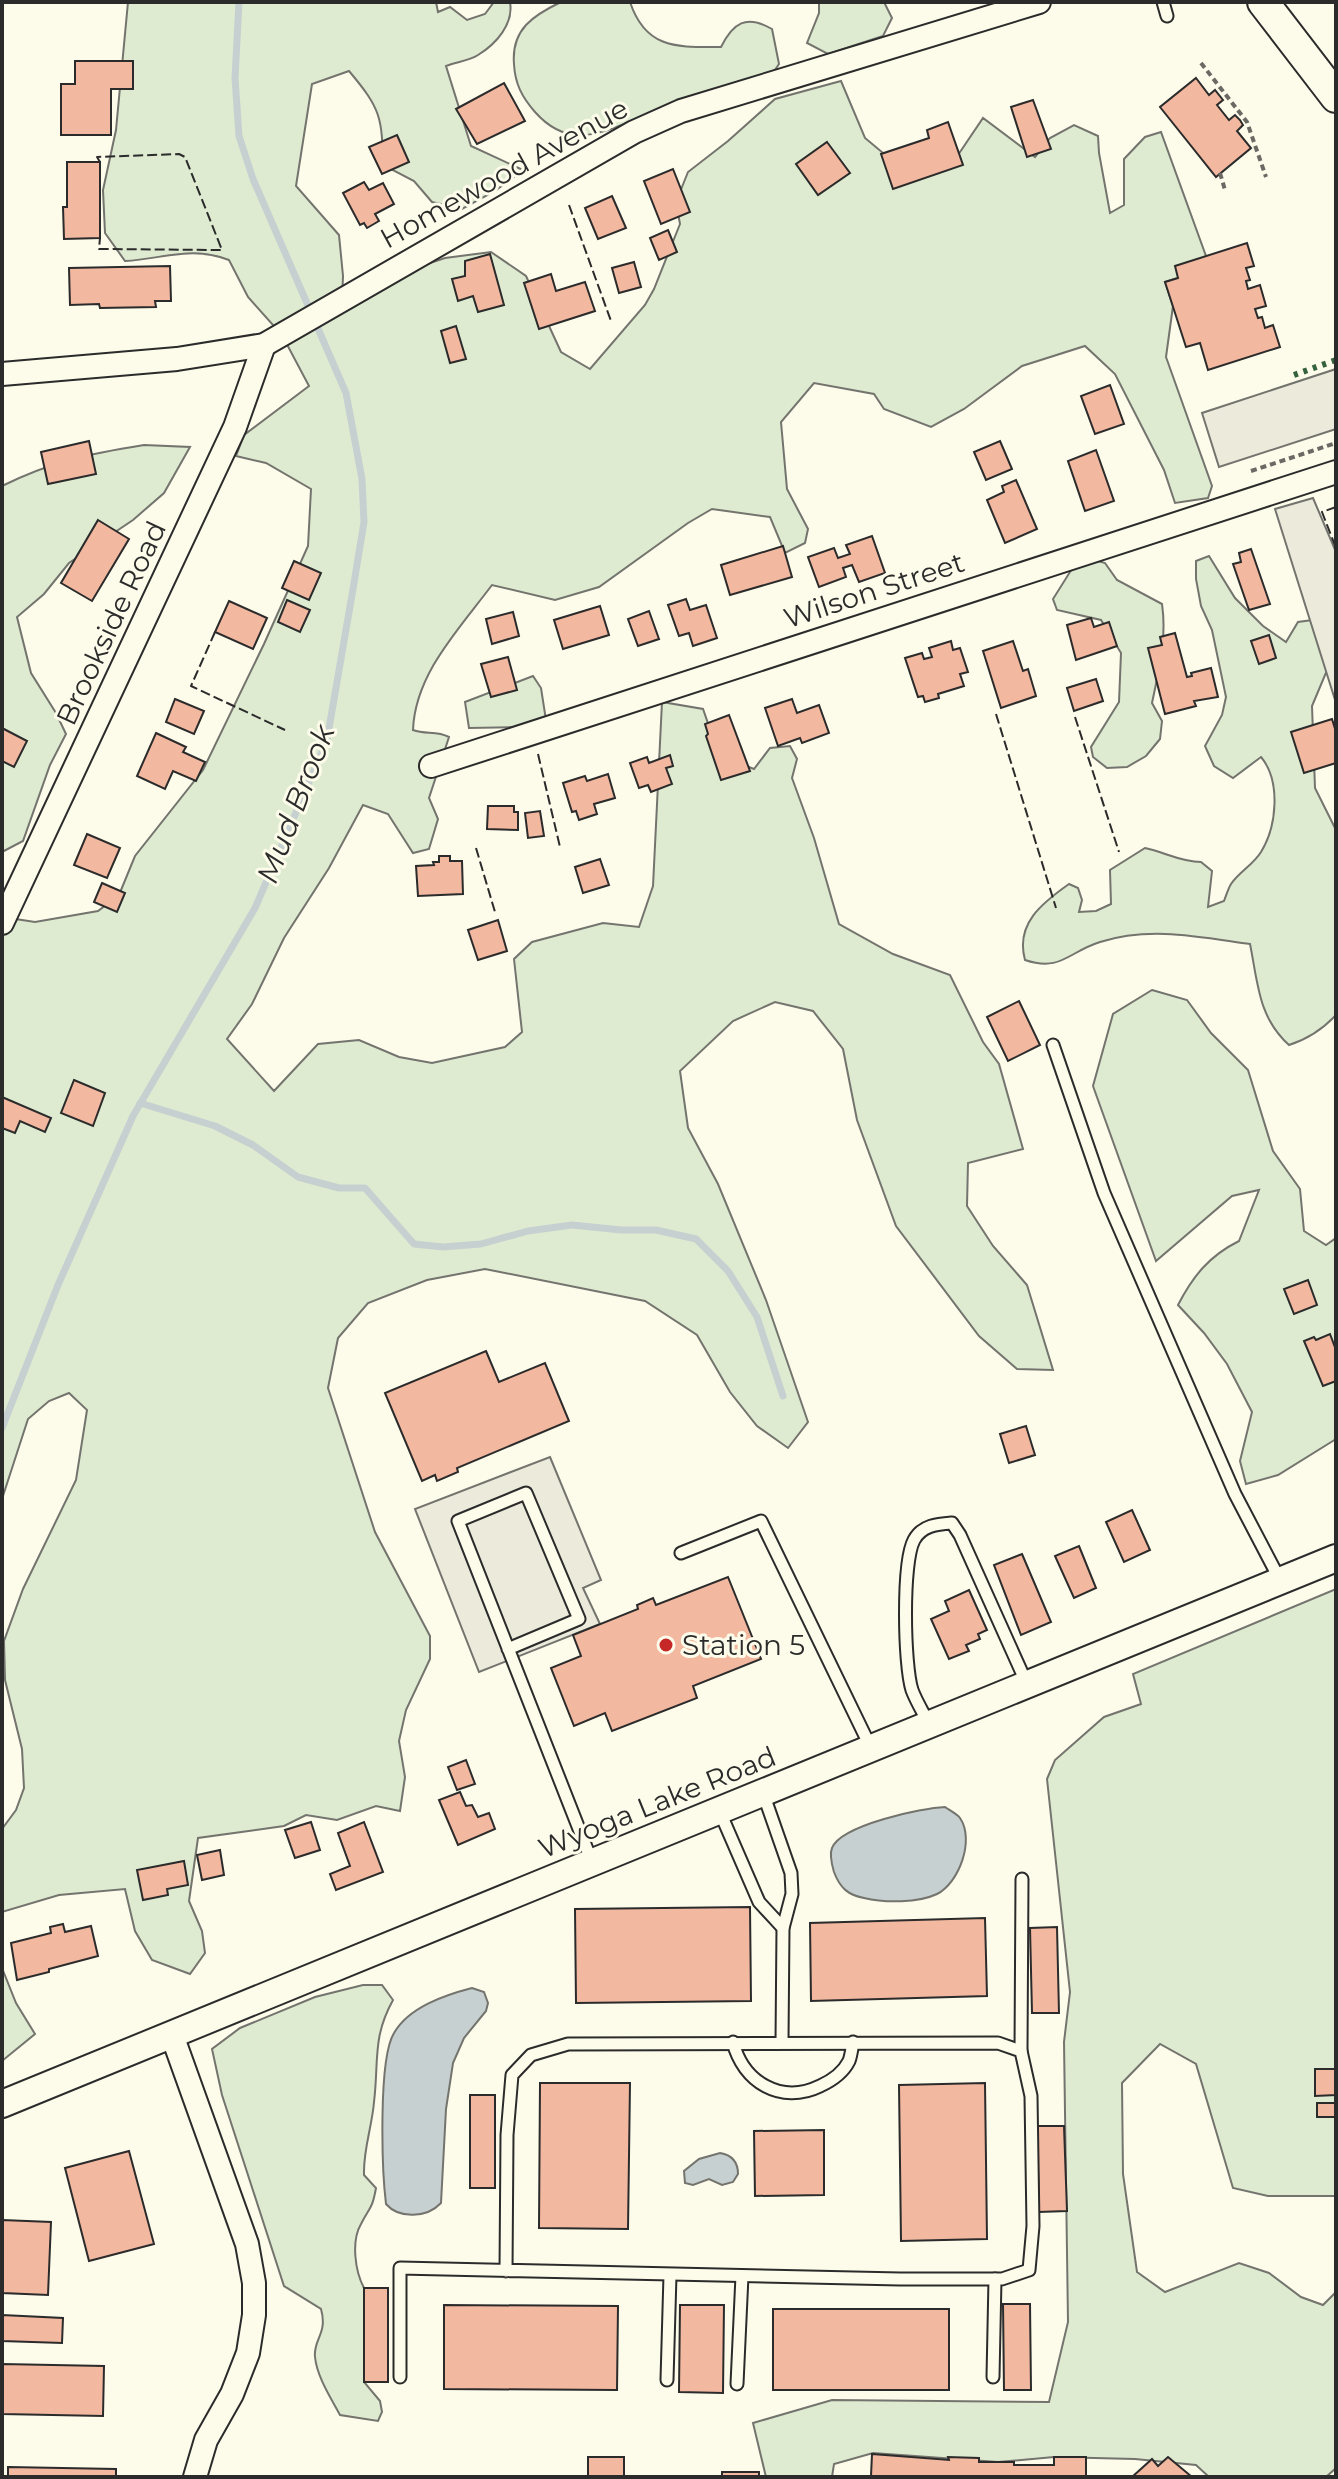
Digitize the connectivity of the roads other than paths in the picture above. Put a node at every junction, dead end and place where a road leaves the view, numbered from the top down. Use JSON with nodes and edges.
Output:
{"nodes":[{"id":1,"x":1039,"y":2,"type":"edge"},
{"id":2,"x":1163,"y":2,"type":"edge"},
{"id":3,"x":1263,"y":2,"type":"edge"},
{"id":4,"x":1167,"y":16,"type":"dead end"},
{"id":5,"x":1334,"y":92,"type":"edge"},
{"id":6,"x":273,"y":340,"type":"junction"},
{"id":7,"x":2,"y":374,"type":"edge"},
{"id":8,"x":1336,"y":472,"type":"edge"},
{"id":9,"x":431,"y":766,"type":"dead end"},
{"id":10,"x":2,"y":923,"type":"edge"},
{"id":11,"x":1053,"y":1045,"type":"dead end"},
{"id":12,"x":681,"y":1553,"type":"dead end"},
{"id":13,"x":1336,"y":1558,"type":"edge"},
{"id":14,"x":1281,"y":1581,"type":"junction"},
{"id":15,"x":508,"y":1649,"type":"junction"},
{"id":16,"x":1028,"y":1684,"type":"junction"},
{"id":17,"x":929,"y":1725,"type":"junction"},
{"id":18,"x":872,"y":1748,"type":"junction"},
{"id":19,"x":763,"y":1793,"type":"junction"},
{"id":20,"x":719,"y":1810,"type":"junction"},
{"id":21,"x":592,"y":1863,"type":"junction"},
{"id":22,"x":1022,"y":1879,"type":"dead end"},
{"id":23,"x":783,"y":1928,"type":"junction"},
{"id":24,"x":172,"y":2035,"type":"junction"},
{"id":25,"x":733,"y":2042,"type":"junction"},
{"id":26,"x":782,"y":2042,"type":"junction"},
{"id":27,"x":853,"y":2042,"type":"junction"},
{"id":28,"x":1021,"y":2051,"type":"junction"},
{"id":29,"x":2,"y":2104,"type":"edge"},
{"id":30,"x":506,"y":2271,"type":"junction"},
{"id":31,"x":670,"y":2275,"type":"junction"},
{"id":32,"x":742,"y":2276,"type":"junction"},
{"id":33,"x":995,"y":2279,"type":"junction"},
{"id":34,"x":400,"y":2377,"type":"dead end"},
{"id":35,"x":993,"y":2377,"type":"dead end"},
{"id":36,"x":667,"y":2380,"type":"dead end"},
{"id":37,"x":737,"y":2384,"type":"dead end"},
{"id":38,"x":195,"y":2477,"type":"edge"}],
"edges":[{"from":1,"to":6,"type":"street","name":"Homewood Avenue"},
{"from":2,"to":4,"type":"lane"},
{"from":3,"to":5,"type":"main road"},
{"from":6,"to":7,"type":"street","name":"Homewood Avenue"},
{"from":6,"to":10,"type":"street","name":"Brookside Road"},
{"from":8,"to":9,"type":"street","name":"Wilson Street"},
{"from":11,"to":14,"type":"lane"},
{"from":12,"to":18,"type":"lane"},
{"from":13,"to":14,"type":"street","name":"Wyoga Lake Road"},
{"from":14,"to":16,"type":"street","name":"Wyoga Lake Road"},
{"from":15,"to":15,"type":"lane"},
{"from":15,"to":21,"type":"lane"},
{"from":16,"to":17,"type":"street","name":"Wyoga Lake Road"},
{"from":16,"to":17,"type":"lane"},
{"from":17,"to":18,"type":"street","name":"Wyoga Lake Road"},
{"from":18,"to":19,"type":"street","name":"Wyoga Lake Road"},
{"from":19,"to":20,"type":"street","name":"Wyoga Lake Road"},
{"from":19,"to":23,"type":"lane"},
{"from":20,"to":21,"type":"street","name":"Wyoga Lake Road"},
{"from":20,"to":23,"type":"lane"},
{"from":21,"to":24,"type":"street","name":"Wyoga Lake Road"},
{"from":22,"to":28,"type":"lane"},
{"from":23,"to":26,"type":"lane"},
{"from":24,"to":29,"type":"street","name":"Wyoga Lake Road"},
{"from":24,"to":38,"type":"street"},
{"from":25,"to":26,"type":"lane"},
{"from":25,"to":27,"type":"lane"},
{"from":25,"to":30,"type":"lane"},
{"from":26,"to":27,"type":"lane"},
{"from":27,"to":28,"type":"lane"},
{"from":28,"to":33,"type":"lane"},
{"from":30,"to":31,"type":"lane"},
{"from":30,"to":34,"type":"lane"},
{"from":31,"to":32,"type":"lane"},
{"from":31,"to":36,"type":"lane"},
{"from":32,"to":33,"type":"lane"},
{"from":32,"to":37,"type":"lane"},
{"from":33,"to":35,"type":"lane"}]}
